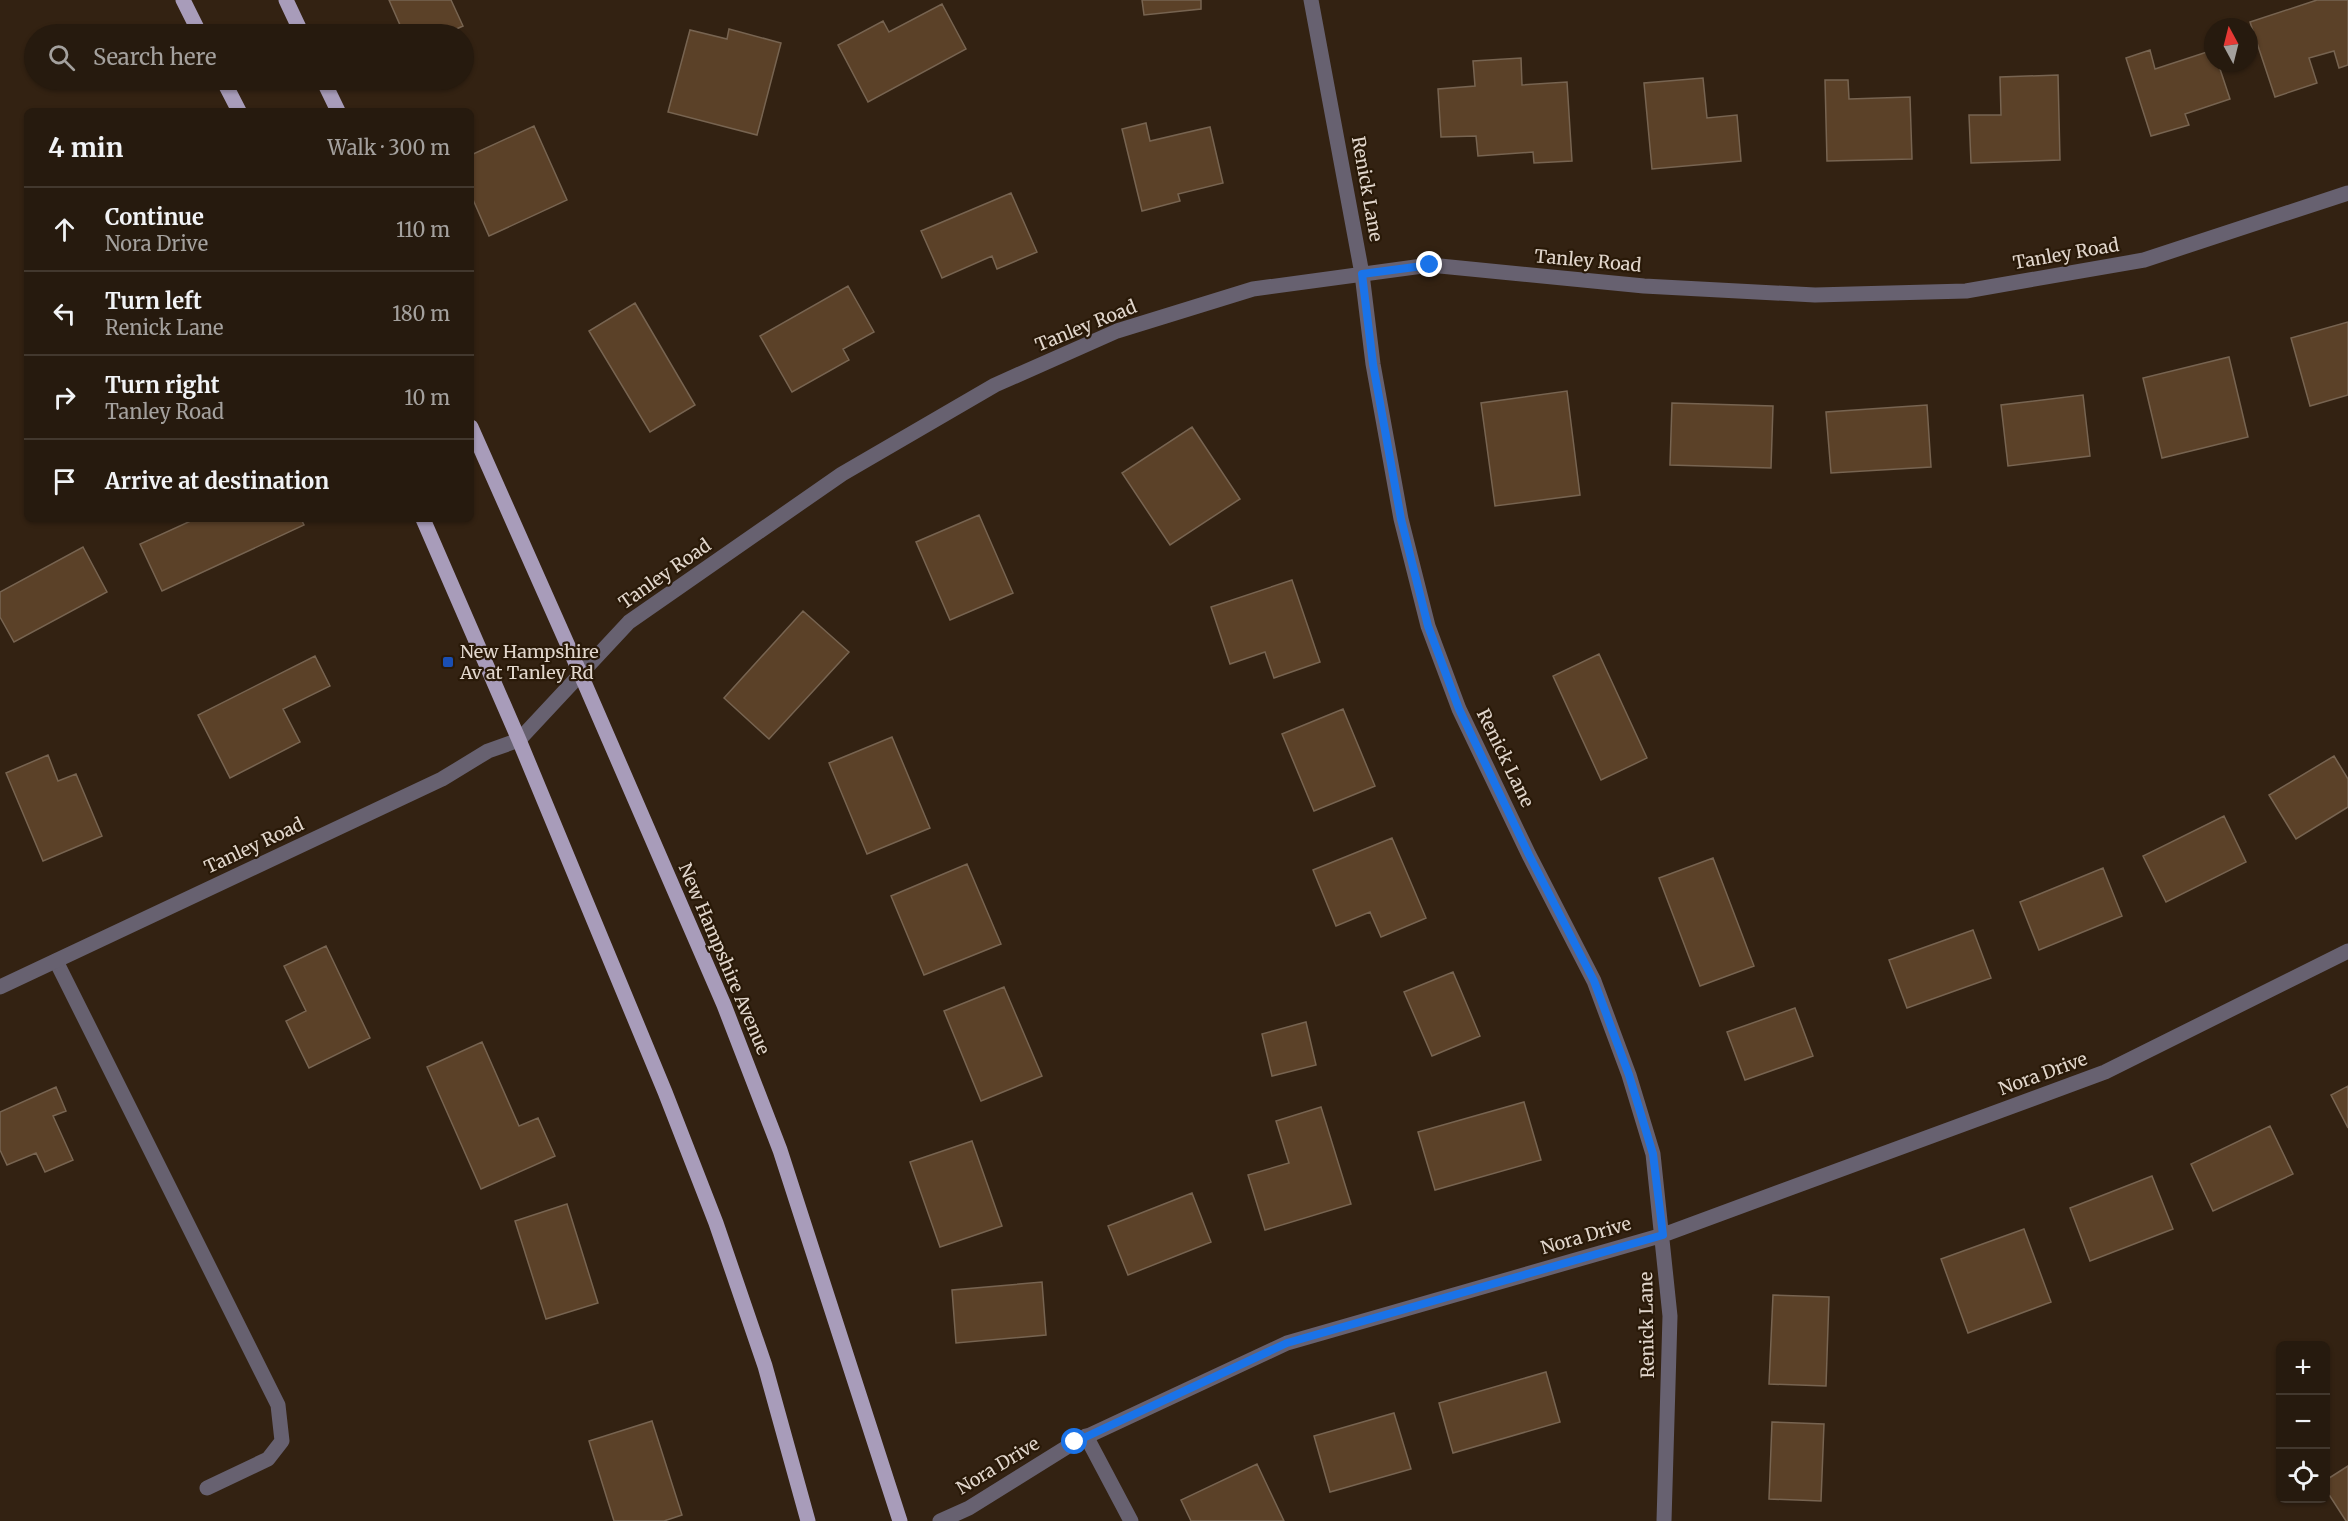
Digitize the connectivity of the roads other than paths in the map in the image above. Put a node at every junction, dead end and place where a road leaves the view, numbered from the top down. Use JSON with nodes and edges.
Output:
{"nodes":[{"id":1,"x":183,"y":0,"type":"edge"},
{"id":2,"x":286,"y":0,"type":"edge"},
{"id":3,"x":1311,"y":0,"type":"edge"},
{"id":4,"x":195,"y":24,"type":"edge"},
{"id":5,"x":297,"y":24,"type":"edge"},
{"id":6,"x":228,"y":90,"type":"edge"},
{"id":7,"x":328,"y":90,"type":"edge"},
{"id":8,"x":237,"y":108,"type":"edge"},
{"id":9,"x":337,"y":108,"type":"edge"},
{"id":10,"x":2348,"y":193,"type":"edge"},
{"id":11,"x":1362,"y":274,"type":"junction"},
{"id":12,"x":474,"y":434,"type":"edge"},
{"id":13,"x":424,"y":522,"type":"edge"},
{"id":14,"x":581,"y":675,"type":"junction"},
{"id":15,"x":519,"y":740,"type":"junction"},
{"id":16,"x":2348,"y":951,"type":"edge"},
{"id":17,"x":56,"y":961,"type":"junction"},
{"id":18,"x":0,"y":987,"type":"edge"},
{"id":19,"x":1663,"y":1235,"type":"junction"},
{"id":20,"x":1086,"y":1436,"type":"junction"},
{"id":21,"x":207,"y":1488,"type":"dead end"},
{"id":22,"x":808,"y":1521,"type":"edge"},
{"id":23,"x":900,"y":1521,"type":"edge"},
{"id":24,"x":940,"y":1521,"type":"edge"},
{"id":25,"x":1131,"y":1521,"type":"edge"},
{"id":26,"x":1664,"y":1521,"type":"edge"}],
"edges":[{"from":1,"to":4,"type":"main road"},
{"from":2,"to":5,"type":"main road"},
{"from":3,"to":11,"type":"street","name":"Renick Lane"},
{"from":6,"to":8,"type":"main road"},
{"from":7,"to":9,"type":"main road"},
{"from":10,"to":11,"type":"street","name":"Tanley Road"},
{"from":11,"to":14,"type":"street","name":"Tanley Road"},
{"from":11,"to":19,"type":"street","name":"Renick Lane"},
{"from":12,"to":14,"type":"main road","name":"New Hampshire Avenue"},
{"from":13,"to":15,"type":"main road"},
{"from":14,"to":15,"type":"street","name":"Tanley Road"},
{"from":14,"to":23,"type":"main road","name":"New Hampshire Avenue"},
{"from":15,"to":17,"type":"street","name":"Tanley Road"},
{"from":15,"to":22,"type":"main road"},
{"from":16,"to":19,"type":"street","name":"Nora Drive"},
{"from":17,"to":18,"type":"street","name":"Tanley Road"},
{"from":17,"to":21,"type":"street"},
{"from":19,"to":20,"type":"street","name":"Nora Drive"},
{"from":19,"to":26,"type":"street","name":"Renick Lane"},
{"from":20,"to":24,"type":"street","name":"Nora Drive"},
{"from":20,"to":25,"type":"street"}]}
